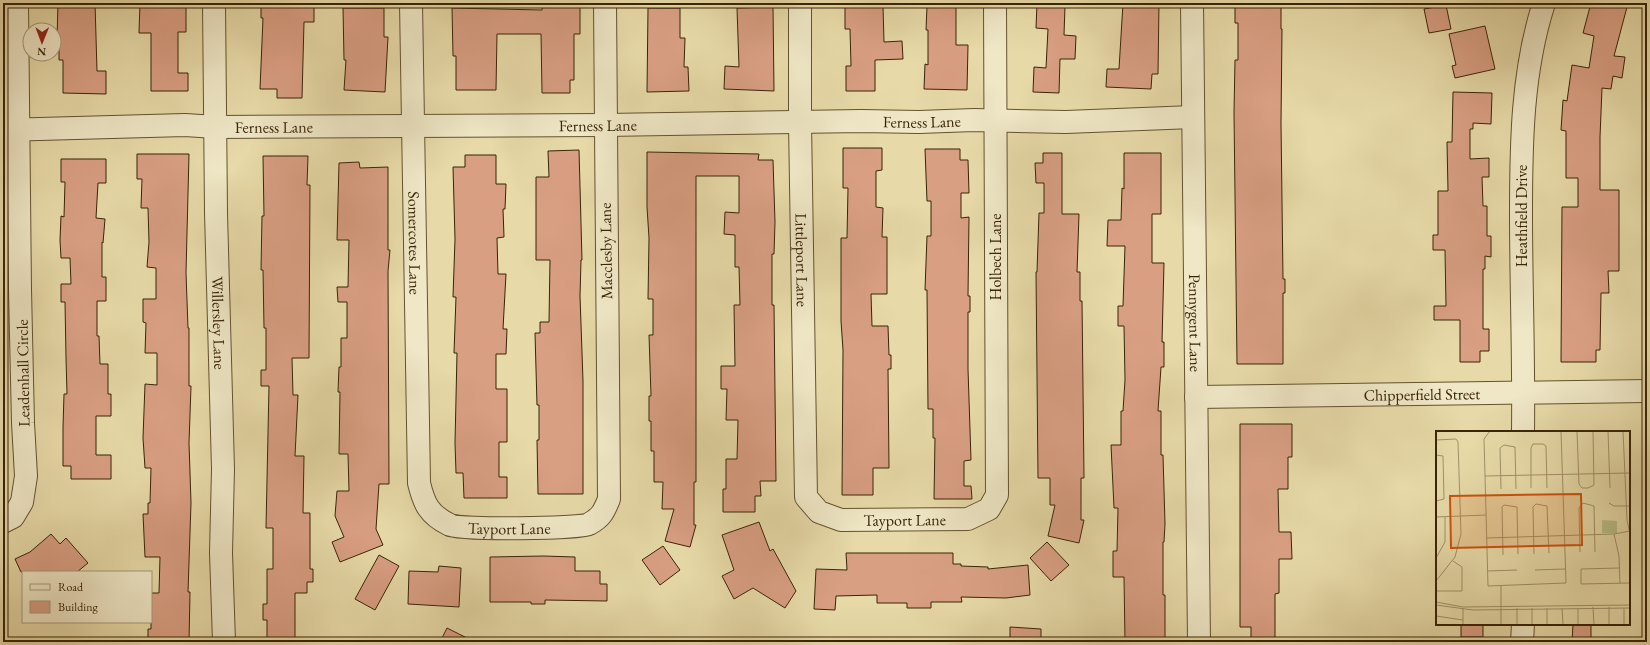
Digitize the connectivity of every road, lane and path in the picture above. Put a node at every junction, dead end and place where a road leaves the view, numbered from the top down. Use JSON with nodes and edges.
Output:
{"nodes":[{"id":1,"x":17,"y":3,"type":"edge"},
{"id":2,"x":214,"y":3,"type":"edge"},
{"id":3,"x":411,"y":3,"type":"edge"},
{"id":4,"x":605,"y":3,"type":"edge"},
{"id":5,"x":800,"y":3,"type":"edge"},
{"id":6,"x":995,"y":3,"type":"edge"},
{"id":7,"x":1192,"y":3,"type":"edge"},
{"id":8,"x":1544,"y":3,"type":"edge"},
{"id":9,"x":1193,"y":117,"type":"junction"},
{"id":10,"x":994,"y":120,"type":"junction"},
{"id":11,"x":800,"y":122,"type":"junction"},
{"id":12,"x":605,"y":125,"type":"junction"},
{"id":13,"x":414,"y":127,"type":"junction"},
{"id":14,"x":216,"y":128,"type":"junction"},
{"id":15,"x":11,"y":130,"type":"edge"},
{"id":16,"x":1647,"y":391,"type":"edge"},
{"id":17,"x":1523,"y":393,"type":"junction"},
{"id":18,"x":1196,"y":397,"type":"junction"},
{"id":19,"x":1523,"y":431,"type":"edge"},
{"id":20,"x":419,"y":483,"type":"joint"},
{"id":21,"x":609,"y":498,"type":"joint"},
{"id":22,"x":989,"y":509,"type":"joint"},
{"id":23,"x":819,"y":512,"type":"joint"},
{"id":24,"x":3,"y":522,"type":"edge"},
{"id":25,"x":1523,"y":625,"type":"edge"},
{"id":26,"x":224,"y":642,"type":"edge"},
{"id":27,"x":1199,"y":642,"type":"edge"},
{"id":28,"x":1522,"y":642,"type":"edge"}],
"edges":[{"from":1,"to":15,"type":"street","name":"Leadenhall Circle"},
{"from":2,"to":14,"type":"street","name":"Willersley Lane"},
{"from":3,"to":13,"type":"street","name":"Somercotes Lane"},
{"from":4,"to":12,"type":"street","name":"Macclesby Lane"},
{"from":5,"to":11,"type":"street","name":"Littleport Lane"},
{"from":6,"to":10,"type":"street","name":"Holbech Lane"},
{"from":7,"to":9,"type":"street","name":"Pennygent Lane"},
{"from":8,"to":17,"type":"street","name":"Heathfield Drive"},
{"from":9,"to":10,"type":"street","name":"Ferness Lane"},
{"from":9,"to":18,"type":"street","name":"Pennygent Lane"},
{"from":10,"to":11,"type":"street","name":"Ferness Lane"},
{"from":10,"to":22,"type":"street","name":"Holbech Lane"},
{"from":11,"to":12,"type":"street","name":"Ferness Lane"},
{"from":11,"to":23,"type":"street","name":"Littleport Lane"},
{"from":12,"to":13,"type":"street","name":"Ferness Lane"},
{"from":12,"to":21,"type":"street","name":"Macclesby Lane"},
{"from":13,"to":14,"type":"street","name":"Ferness Lane"},
{"from":13,"to":20,"type":"street","name":"Somercotes Lane"},
{"from":14,"to":15,"type":"street","name":"Ferness Lane"},
{"from":14,"to":26,"type":"street","name":"Willersley Lane"},
{"from":15,"to":24,"type":"street","name":"Leadenhall Circle"},
{"from":16,"to":17,"type":"street","name":"Chipperfield Street"},
{"from":17,"to":18,"type":"street","name":"Chipperfield Street"},
{"from":17,"to":19,"type":"street","name":"Heathfield Drive"},
{"from":18,"to":27,"type":"street","name":"Pennygent Lane"},
{"from":20,"to":21,"type":"street","name":"Tayport Lane"},
{"from":22,"to":23,"type":"street","name":"Tayport Lane"},
{"from":25,"to":28,"type":"street"}]}
